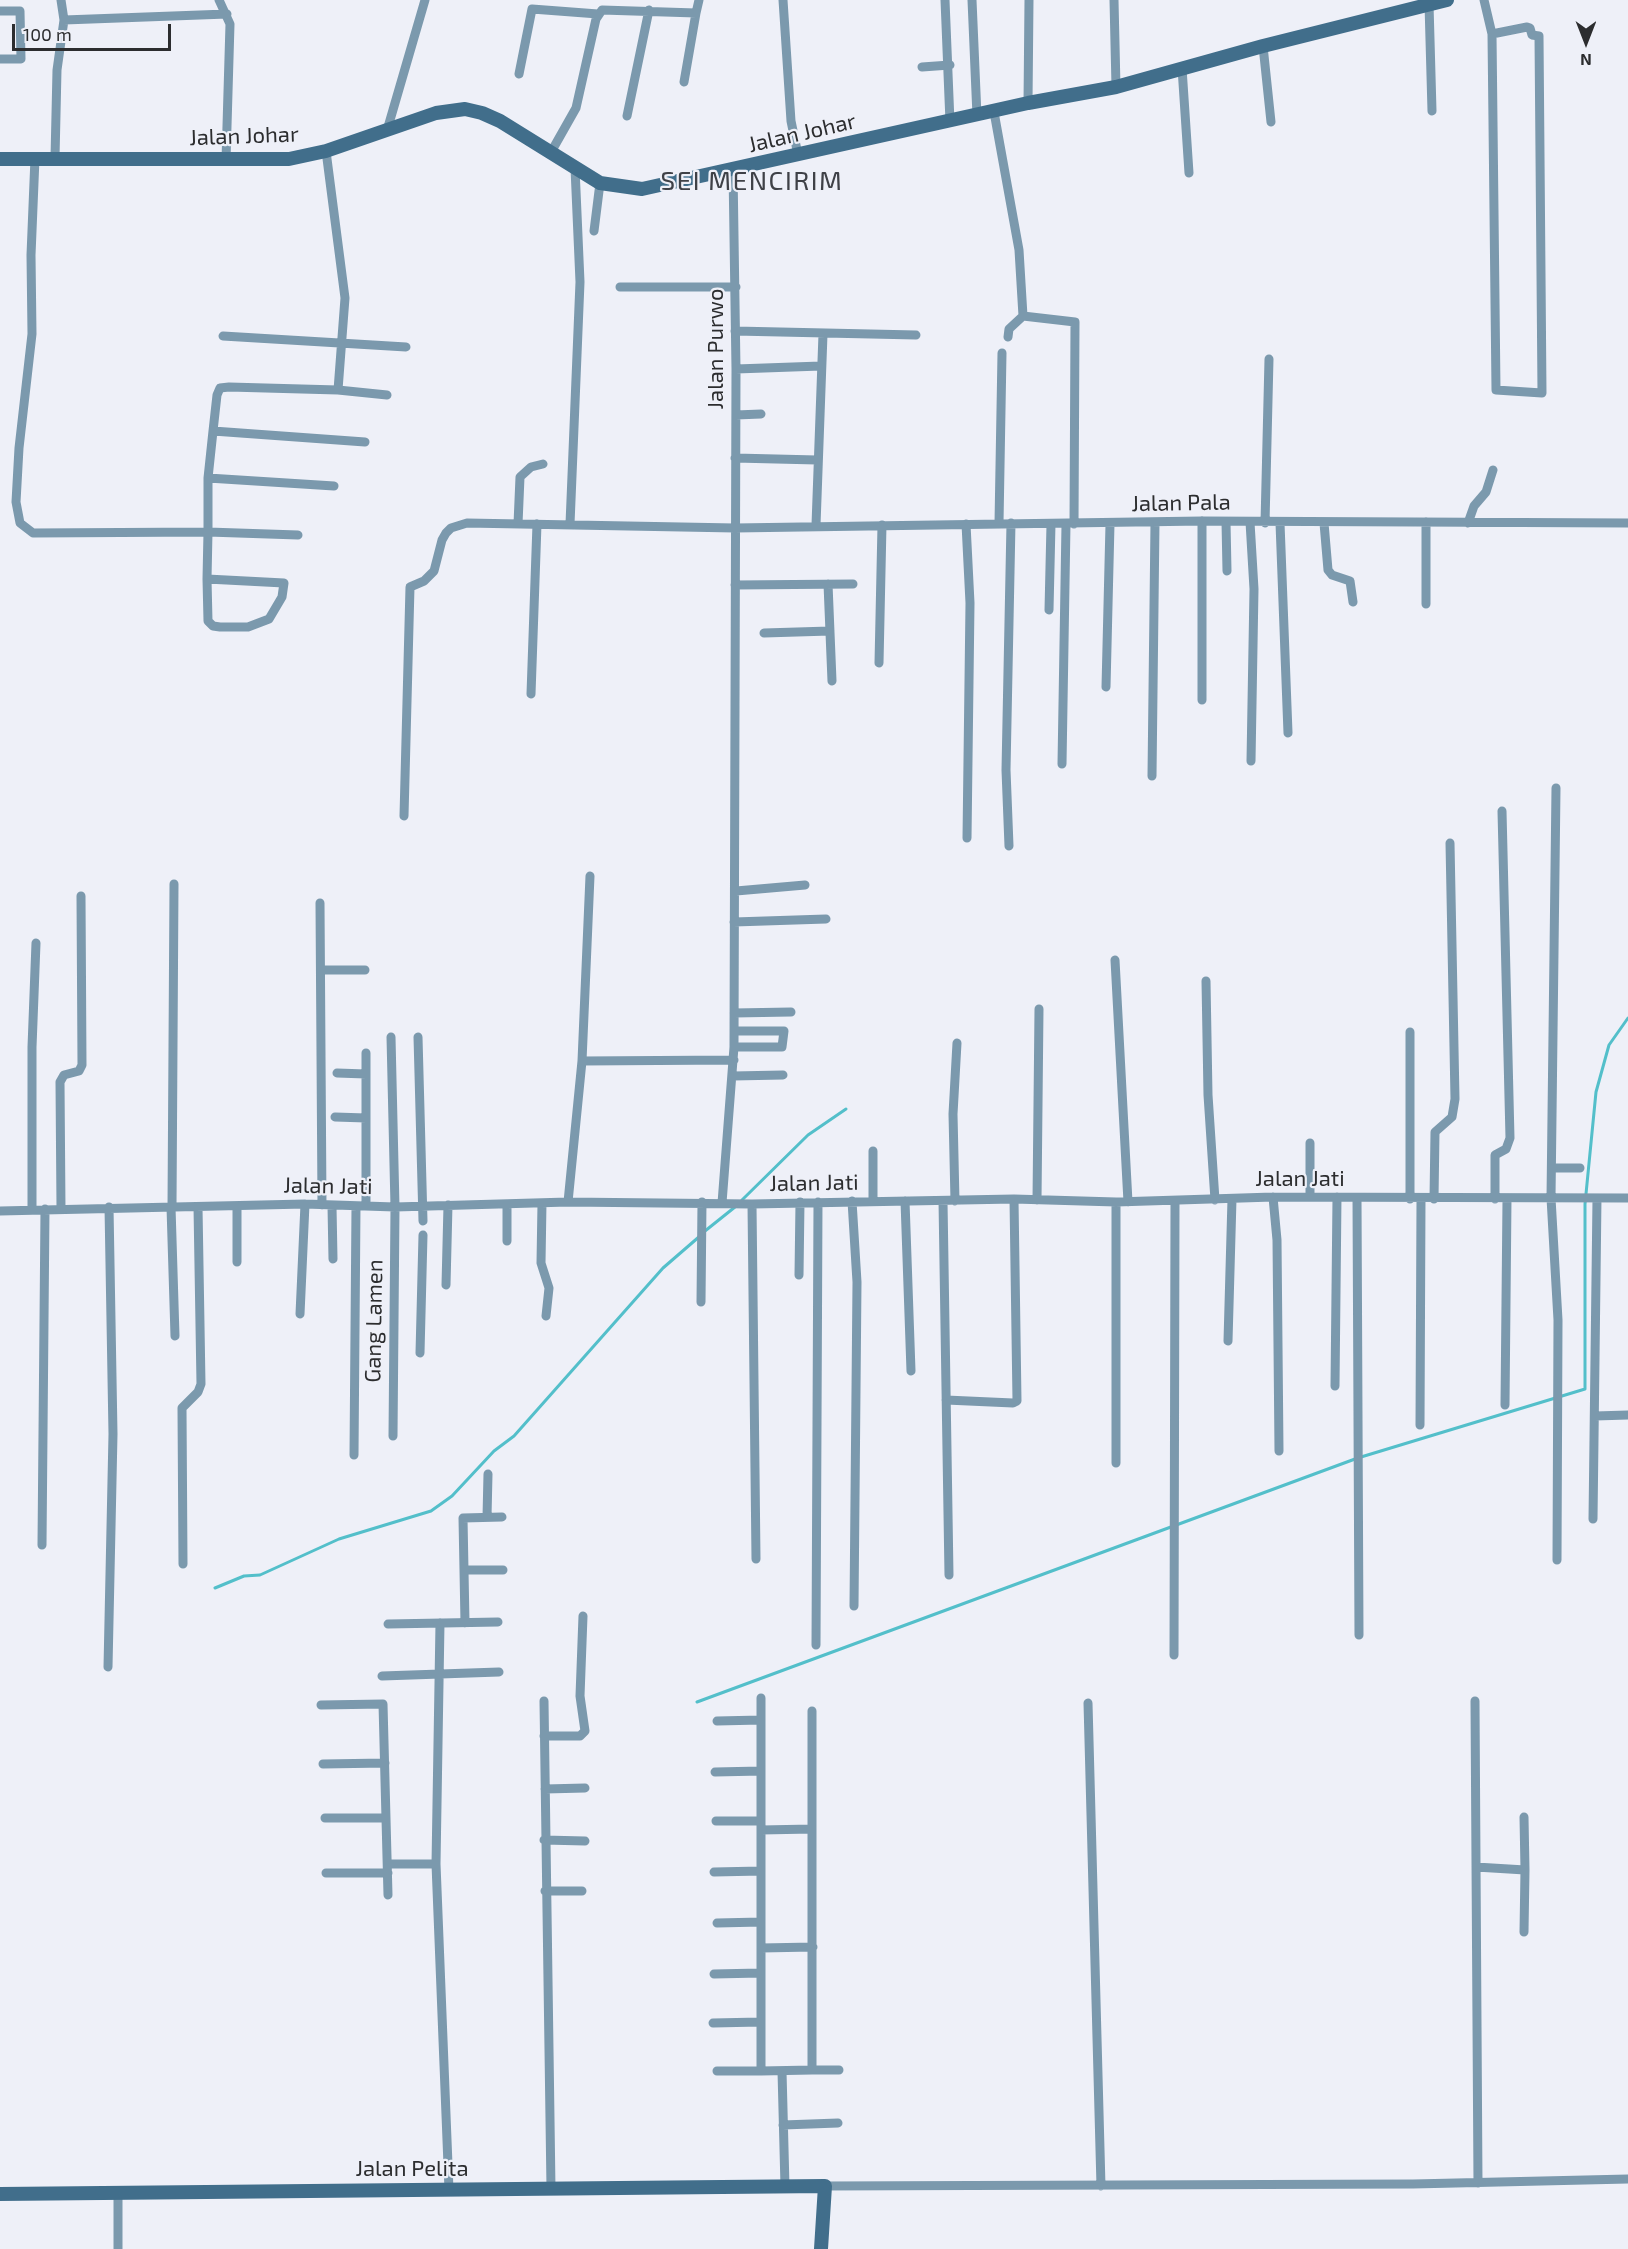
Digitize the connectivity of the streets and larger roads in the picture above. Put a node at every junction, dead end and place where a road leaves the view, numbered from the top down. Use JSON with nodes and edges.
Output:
{"nodes":[{"id":1,"x":61,"y":0,"type":"edge"},
{"id":2,"x":219,"y":0,"type":"edge"},
{"id":3,"x":425,"y":0,"type":"edge"},
{"id":4,"x":699,"y":0,"type":"edge"},
{"id":5,"x":783,"y":0,"type":"edge"},
{"id":6,"x":945,"y":0,"type":"edge"},
{"id":7,"x":972,"y":0,"type":"edge"},
{"id":8,"x":1029,"y":0,"type":"edge"},
{"id":9,"x":1114,"y":0,"type":"edge"},
{"id":10,"x":1447,"y":0,"type":"edge"},
{"id":11,"x":1484,"y":0,"type":"edge"},
{"id":12,"x":1429,"y":4,"type":"junction"},
{"id":13,"x":649,"y":10,"type":"junction"},
{"id":14,"x":0,"y":11,"type":"edge"},
{"id":15,"x":696,"y":13,"type":"junction"},
{"id":16,"x":227,"y":14,"type":"junction"},
{"id":17,"x":598,"y":14,"type":"junction"},
{"id":18,"x":64,"y":20,"type":"junction"},
{"id":19,"x":1492,"y":34,"type":"junction"},
{"id":20,"x":1263,"y":45,"type":"junction"},
{"id":21,"x":0,"y":59,"type":"edge"},
{"id":22,"x":950,"y":65,"type":"junction"},
{"id":23,"x":922,"y":67,"type":"dead end"},
{"id":24,"x":1182,"y":68,"type":"junction"},
{"id":25,"x":519,"y":74,"type":"dead end"},
{"id":26,"x":684,"y":82,"type":"dead end"},
{"id":27,"x":1116,"y":87,"type":"junction"},
{"id":28,"x":1028,"y":103,"type":"junction"},
{"id":29,"x":1432,"y":111,"type":"dead end"},
{"id":30,"x":994,"y":112,"type":"junction"},
{"id":31,"x":627,"y":116,"type":"dead end"},
{"id":32,"x":977,"y":116,"type":"junction"},
{"id":33,"x":950,"y":122,"type":"junction"},
{"id":34,"x":1271,"y":122,"type":"dead end"},
{"id":35,"x":388,"y":127,"type":"junction"},
{"id":36,"x":326,"y":150,"type":"junction"},
{"id":37,"x":550,"y":154,"type":"junction"},
{"id":38,"x":798,"y":155,"type":"junction"},
{"id":39,"x":35,"y":158,"type":"junction"},
{"id":40,"x":55,"y":158,"type":"junction"},
{"id":41,"x":0,"y":159,"type":"edge"},
{"id":42,"x":226,"y":160,"type":"junction"},
{"id":43,"x":575,"y":168,"type":"junction"},
{"id":44,"x":733,"y":171,"type":"junction"},
{"id":45,"x":1189,"y":173,"type":"dead end"},
{"id":46,"x":600,"y":183,"type":"junction"},
{"id":47,"x":594,"y":231,"type":"dead end"},
{"id":48,"x":620,"y":286,"type":"dead end"},
{"id":49,"x":736,"y":287,"type":"junction"},
{"id":50,"x":1023,"y":316,"type":"junction"},
{"id":51,"x":735,"y":331,"type":"junction"},
{"id":52,"x":823,"y":334,"type":"junction"},
{"id":53,"x":916,"y":335,"type":"dead end"},
{"id":54,"x":223,"y":336,"type":"dead end"},
{"id":55,"x":1008,"y":337,"type":"dead end"},
{"id":56,"x":343,"y":345,"type":"junction"},
{"id":57,"x":406,"y":347,"type":"dead end"},
{"id":58,"x":1002,"y":353,"type":"dead end"},
{"id":59,"x":1269,"y":359,"type":"dead end"},
{"id":60,"x":821,"y":366,"type":"junction"},
{"id":61,"x":736,"y":369,"type":"junction"},
{"id":62,"x":338,"y":390,"type":"junction"},
{"id":63,"x":387,"y":395,"type":"dead end"},
{"id":64,"x":761,"y":414,"type":"dead end"},
{"id":65,"x":736,"y":415,"type":"junction"},
{"id":66,"x":213,"y":431,"type":"junction"},
{"id":67,"x":364,"y":442,"type":"dead end"},
{"id":68,"x":735,"y":458,"type":"junction"},
{"id":69,"x":818,"y":460,"type":"junction"},
{"id":70,"x":543,"y":464,"type":"dead end"},
{"id":71,"x":1493,"y":470,"type":"dead end"},
{"id":72,"x":208,"y":478,"type":"junction"},
{"id":73,"x":334,"y":486,"type":"dead end"},
{"id":74,"x":1202,"y":521,"type":"junction"},
{"id":75,"x":1155,"y":522,"type":"junction"},
{"id":76,"x":1226,"y":522,"type":"junction"},
{"id":77,"x":1250,"y":522,"type":"junction"},
{"id":78,"x":1426,"y":522,"type":"junction"},
{"id":79,"x":999,"y":523,"type":"junction"},
{"id":80,"x":1011,"y":523,"type":"junction"},
{"id":81,"x":1265,"y":523,"type":"junction"},
{"id":82,"x":1280,"y":523,"type":"junction"},
{"id":83,"x":1324,"y":523,"type":"junction"},
{"id":84,"x":1468,"y":523,"type":"junction"},
{"id":85,"x":1628,"y":523,"type":"edge"},
{"id":86,"x":518,"y":524,"type":"junction"},
{"id":87,"x":537,"y":524,"type":"junction"},
{"id":88,"x":570,"y":524,"type":"junction"},
{"id":89,"x":966,"y":524,"type":"junction"},
{"id":90,"x":1051,"y":524,"type":"junction"},
{"id":91,"x":1070,"y":524,"type":"junction"},
{"id":92,"x":1110,"y":524,"type":"junction"},
{"id":93,"x":816,"y":525,"type":"junction"},
{"id":94,"x":882,"y":525,"type":"junction"},
{"id":95,"x":735,"y":528,"type":"junction"},
{"id":96,"x":208,"y":532,"type":"junction"},
{"id":97,"x":298,"y":535,"type":"dead end"},
{"id":98,"x":1227,"y":571,"type":"dead end"},
{"id":99,"x":207,"y":579,"type":"junction"},
{"id":100,"x":828,"y":584,"type":"junction"},
{"id":101,"x":853,"y":584,"type":"dead end"},
{"id":102,"x":735,"y":585,"type":"junction"},
{"id":103,"x":1353,"y":602,"type":"dead end"},
{"id":104,"x":1426,"y":604,"type":"dead end"},
{"id":105,"x":1048,"y":610,"type":"dead end"},
{"id":106,"x":830,"y":632,"type":"junction"},
{"id":107,"x":764,"y":633,"type":"dead end"},
{"id":108,"x":879,"y":663,"type":"dead end"},
{"id":109,"x":832,"y":681,"type":"dead end"},
{"id":110,"x":1106,"y":687,"type":"dead end"},
{"id":111,"x":531,"y":694,"type":"dead end"},
{"id":112,"x":1202,"y":700,"type":"dead end"},
{"id":113,"x":1288,"y":733,"type":"dead end"},
{"id":114,"x":1251,"y":761,"type":"dead end"},
{"id":115,"x":1062,"y":764,"type":"dead end"},
{"id":116,"x":1152,"y":776,"type":"dead end"},
{"id":117,"x":1556,"y":788,"type":"dead end"},
{"id":118,"x":1502,"y":812,"type":"dead end"},
{"id":119,"x":404,"y":816,"type":"dead end"},
{"id":120,"x":967,"y":838,"type":"dead end"},
{"id":121,"x":1450,"y":843,"type":"dead end"},
{"id":122,"x":1010,"y":846,"type":"dead end"},
{"id":123,"x":590,"y":876,"type":"dead end"},
{"id":124,"x":174,"y":884,"type":"dead end"},
{"id":125,"x":805,"y":885,"type":"dead end"},
{"id":126,"x":736,"y":891,"type":"junction"},
{"id":127,"x":81,"y":896,"type":"dead end"},
{"id":128,"x":320,"y":903,"type":"dead end"},
{"id":129,"x":826,"y":919,"type":"dead end"},
{"id":130,"x":734,"y":922,"type":"junction"},
{"id":131,"x":36,"y":944,"type":"dead end"},
{"id":132,"x":1115,"y":960,"type":"dead end"},
{"id":133,"x":321,"y":970,"type":"junction"},
{"id":134,"x":364,"y":970,"type":"dead end"},
{"id":135,"x":1206,"y":981,"type":"dead end"},
{"id":136,"x":1039,"y":1009,"type":"dead end"},
{"id":137,"x":791,"y":1012,"type":"dead end"},
{"id":138,"x":734,"y":1013,"type":"junction"},
{"id":139,"x":734,"y":1031,"type":"junction"},
{"id":140,"x":1410,"y":1032,"type":"dead end"},
{"id":141,"x":391,"y":1037,"type":"dead end"},
{"id":142,"x":418,"y":1037,"type":"dead end"},
{"id":143,"x":957,"y":1043,"type":"dead end"},
{"id":144,"x":734,"y":1047,"type":"junction"},
{"id":145,"x":366,"y":1053,"type":"dead end"},
{"id":146,"x":582,"y":1060,"type":"junction"},
{"id":147,"x":734,"y":1060,"type":"junction"},
{"id":148,"x":336,"y":1073,"type":"dead end"},
{"id":149,"x":366,"y":1074,"type":"junction"},
{"id":150,"x":783,"y":1075,"type":"dead end"},
{"id":151,"x":733,"y":1076,"type":"junction"},
{"id":152,"x":334,"y":1117,"type":"dead end"},
{"id":153,"x":366,"y":1118,"type":"junction"},
{"id":154,"x":1310,"y":1143,"type":"dead end"},
{"id":155,"x":873,"y":1151,"type":"dead end"},
{"id":156,"x":1552,"y":1168,"type":"junction"},
{"id":157,"x":1580,"y":1168,"type":"dead end"},
{"id":158,"x":1273,"y":1197,"type":"junction"},
{"id":159,"x":1310,"y":1197,"type":"junction"},
{"id":160,"x":1337,"y":1197,"type":"junction"},
{"id":161,"x":1357,"y":1198,"type":"junction"},
{"id":162,"x":1551,"y":1198,"type":"junction"},
{"id":163,"x":1594,"y":1198,"type":"junction"},
{"id":164,"x":1628,"y":1198,"type":"edge"},
{"id":165,"x":1014,"y":1199,"type":"junction"},
{"id":166,"x":1232,"y":1199,"type":"junction"},
{"id":167,"x":1410,"y":1199,"type":"junction"},
{"id":168,"x":1421,"y":1199,"type":"junction"},
{"id":169,"x":1434,"y":1199,"type":"junction"},
{"id":170,"x":1495,"y":1199,"type":"junction"},
{"id":171,"x":1507,"y":1199,"type":"junction"},
{"id":172,"x":1037,"y":1200,"type":"junction"},
{"id":173,"x":1215,"y":1200,"type":"junction"},
{"id":174,"x":852,"y":1201,"type":"junction"},
{"id":175,"x":873,"y":1201,"type":"junction"},
{"id":176,"x":905,"y":1201,"type":"junction"},
{"id":177,"x":943,"y":1201,"type":"junction"},
{"id":178,"x":955,"y":1201,"type":"junction"},
{"id":179,"x":1175,"y":1201,"type":"junction"},
{"id":180,"x":568,"y":1202,"type":"junction"},
{"id":181,"x":702,"y":1202,"type":"junction"},
{"id":182,"x":800,"y":1202,"type":"junction"},
{"id":183,"x":818,"y":1202,"type":"junction"},
{"id":184,"x":1116,"y":1202,"type":"junction"},
{"id":185,"x":1128,"y":1202,"type":"junction"},
{"id":186,"x":542,"y":1203,"type":"junction"},
{"id":187,"x":305,"y":1204,"type":"junction"},
{"id":188,"x":507,"y":1204,"type":"junction"},
{"id":189,"x":727,"y":1204,"type":"junction"},
{"id":190,"x":748,"y":1204,"type":"junction"},
{"id":191,"x":327,"y":1205,"type":"junction"},
{"id":192,"x":448,"y":1205,"type":"junction"},
{"id":193,"x":237,"y":1206,"type":"junction"},
{"id":194,"x":361,"y":1206,"type":"junction"},
{"id":195,"x":422,"y":1206,"type":"junction"},
{"id":196,"x":109,"y":1207,"type":"junction"},
{"id":197,"x":171,"y":1207,"type":"junction"},
{"id":198,"x":395,"y":1207,"type":"junction"},
{"id":199,"x":198,"y":1208,"type":"junction"},
{"id":200,"x":45,"y":1209,"type":"junction"},
{"id":201,"x":61,"y":1209,"type":"junction"},
{"id":202,"x":0,"y":1210,"type":"edge"},
{"id":203,"x":32,"y":1210,"type":"junction"},
{"id":204,"x":423,"y":1221,"type":"dead end"},
{"id":205,"x":423,"y":1235,"type":"dead end"},
{"id":206,"x":507,"y":1241,"type":"dead end"},
{"id":207,"x":333,"y":1259,"type":"dead end"},
{"id":208,"x":237,"y":1262,"type":"dead end"},
{"id":209,"x":799,"y":1275,"type":"dead end"},
{"id":210,"x":446,"y":1285,"type":"dead end"},
{"id":211,"x":701,"y":1302,"type":"dead end"},
{"id":212,"x":300,"y":1314,"type":"dead end"},
{"id":213,"x":546,"y":1316,"type":"dead end"},
{"id":214,"x":175,"y":1336,"type":"dead end"},
{"id":215,"x":1228,"y":1341,"type":"dead end"},
{"id":216,"x":420,"y":1353,"type":"dead end"},
{"id":217,"x":911,"y":1371,"type":"dead end"},
{"id":218,"x":1335,"y":1386,"type":"dead end"},
{"id":219,"x":946,"y":1400,"type":"junction"},
{"id":220,"x":1505,"y":1405,"type":"dead end"},
{"id":221,"x":1628,"y":1415,"type":"edge"},
{"id":222,"x":1594,"y":1416,"type":"junction"},
{"id":223,"x":1420,"y":1425,"type":"dead end"},
{"id":224,"x":393,"y":1436,"type":"dead end"},
{"id":225,"x":1279,"y":1451,"type":"dead end"},
{"id":226,"x":354,"y":1455,"type":"dead end"},
{"id":227,"x":1116,"y":1463,"type":"dead end"},
{"id":228,"x":488,"y":1474,"type":"dead end"},
{"id":229,"x":487,"y":1517,"type":"junction"},
{"id":230,"x":502,"y":1517,"type":"dead end"},
{"id":231,"x":1593,"y":1520,"type":"dead end"},
{"id":232,"x":42,"y":1545,"type":"dead end"},
{"id":233,"x":756,"y":1559,"type":"dead end"},
{"id":234,"x":1557,"y":1560,"type":"dead end"},
{"id":235,"x":183,"y":1564,"type":"dead end"},
{"id":236,"x":464,"y":1570,"type":"junction"},
{"id":237,"x":503,"y":1570,"type":"dead end"},
{"id":238,"x":949,"y":1575,"type":"dead end"},
{"id":239,"x":854,"y":1606,"type":"dead end"},
{"id":240,"x":583,"y":1616,"type":"dead end"},
{"id":241,"x":498,"y":1622,"type":"dead end"},
{"id":242,"x":440,"y":1623,"type":"junction"},
{"id":243,"x":465,"y":1623,"type":"junction"},
{"id":244,"x":388,"y":1624,"type":"dead end"},
{"id":245,"x":1359,"y":1635,"type":"dead end"},
{"id":246,"x":816,"y":1645,"type":"dead end"},
{"id":247,"x":1174,"y":1655,"type":"dead end"},
{"id":248,"x":108,"y":1667,"type":"dead end"},
{"id":249,"x":499,"y":1672,"type":"dead end"},
{"id":250,"x":440,"y":1674,"type":"junction"},
{"id":251,"x":382,"y":1676,"type":"dead end"},
{"id":252,"x":761,"y":1698,"type":"dead end"},
{"id":253,"x":544,"y":1701,"type":"dead end"},
{"id":254,"x":1475,"y":1701,"type":"dead end"},
{"id":255,"x":1088,"y":1704,"type":"dead end"},
{"id":256,"x":321,"y":1705,"type":"dead end"},
{"id":257,"x":812,"y":1711,"type":"dead end"},
{"id":258,"x":761,"y":1720,"type":"junction"},
{"id":259,"x":717,"y":1721,"type":"dead end"},
{"id":260,"x":544,"y":1736,"type":"junction"},
{"id":261,"x":385,"y":1763,"type":"junction"},
{"id":262,"x":323,"y":1764,"type":"dead end"},
{"id":263,"x":761,"y":1771,"type":"junction"},
{"id":264,"x":715,"y":1772,"type":"dead end"},
{"id":265,"x":545,"y":1788,"type":"junction"},
{"id":266,"x":585,"y":1788,"type":"dead end"},
{"id":267,"x":1524,"y":1817,"type":"dead end"},
{"id":268,"x":325,"y":1818,"type":"dead end"},
{"id":269,"x":386,"y":1818,"type":"junction"},
{"id":270,"x":716,"y":1821,"type":"dead end"},
{"id":271,"x":761,"y":1826,"type":"junction"},
{"id":272,"x":812,"y":1829,"type":"junction"},
{"id":273,"x":544,"y":1840,"type":"junction"},
{"id":274,"x":585,"y":1841,"type":"dead end"},
{"id":275,"x":436,"y":1864,"type":"junction"},
{"id":276,"x":1476,"y":1867,"type":"junction"},
{"id":277,"x":388,"y":1869,"type":"junction"},
{"id":278,"x":1525,"y":1870,"type":"junction"},
{"id":279,"x":761,"y":1871,"type":"junction"},
{"id":280,"x":714,"y":1872,"type":"dead end"},
{"id":281,"x":326,"y":1873,"type":"dead end"},
{"id":282,"x":545,"y":1891,"type":"junction"},
{"id":283,"x":582,"y":1891,"type":"dead end"},
{"id":284,"x":388,"y":1895,"type":"dead end"},
{"id":285,"x":761,"y":1922,"type":"junction"},
{"id":286,"x":717,"y":1923,"type":"dead end"},
{"id":287,"x":1524,"y":1932,"type":"dead end"},
{"id":288,"x":813,"y":1947,"type":"junction"},
{"id":289,"x":761,"y":1948,"type":"junction"},
{"id":290,"x":760,"y":1973,"type":"junction"},
{"id":291,"x":714,"y":1974,"type":"dead end"},
{"id":292,"x":760,"y":2022,"type":"junction"},
{"id":293,"x":713,"y":2023,"type":"dead end"},
{"id":294,"x":812,"y":2070,"type":"junction"},
{"id":295,"x":839,"y":2070,"type":"dead end"},
{"id":296,"x":717,"y":2071,"type":"dead end"},
{"id":297,"x":761,"y":2071,"type":"junction"},
{"id":298,"x":782,"y":2071,"type":"junction"},
{"id":299,"x":838,"y":2123,"type":"dead end"},
{"id":300,"x":783,"y":2124,"type":"junction"},
{"id":301,"x":1628,"y":2179,"type":"edge"},
{"id":302,"x":1478,"y":2182,"type":"junction"},
{"id":303,"x":825,"y":2186,"type":"junction"},
{"id":304,"x":1101,"y":2186,"type":"junction"},
{"id":305,"x":784,"y":2187,"type":"junction"},
{"id":306,"x":551,"y":2189,"type":"junction"},
{"id":307,"x":449,"y":2190,"type":"junction"},
{"id":308,"x":118,"y":2193,"type":"junction"},
{"id":309,"x":0,"y":2194,"type":"edge"},
{"id":310,"x":118,"y":2249,"type":"edge"},
{"id":311,"x":821,"y":2249,"type":"edge"}],
"edges":[{"from":1,"to":18,"type":"street"},
{"from":2,"to":16,"type":"street"},
{"from":3,"to":35,"type":"street"},
{"from":4,"to":15,"type":"street"},
{"from":5,"to":38,"type":"street"},
{"from":6,"to":22,"type":"street"},
{"from":7,"to":32,"type":"street"},
{"from":8,"to":28,"type":"street"},
{"from":9,"to":27,"type":"street"},
{"from":10,"to":12,"type":"street","name":"Jalan Johar"},
{"from":11,"to":19,"type":"street"},
{"from":12,"to":20,"type":"street","name":"Jalan Johar"},
{"from":12,"to":29,"type":"street"},
{"from":13,"to":15,"type":"street"},
{"from":13,"to":17,"type":"street"},
{"from":13,"to":31,"type":"street"},
{"from":14,"to":21,"type":"street"},
{"from":15,"to":26,"type":"street"},
{"from":16,"to":18,"type":"street"},
{"from":16,"to":42,"type":"street"},
{"from":17,"to":25,"type":"street"},
{"from":17,"to":37,"type":"street"},
{"from":18,"to":40,"type":"street"},
{"from":19,"to":19,"type":"street"},
{"from":20,"to":24,"type":"street","name":"Jalan Johar"},
{"from":20,"to":34,"type":"street"},
{"from":22,"to":23,"type":"street"},
{"from":22,"to":33,"type":"street"},
{"from":24,"to":27,"type":"street","name":"Jalan Johar"},
{"from":24,"to":45,"type":"street"},
{"from":27,"to":28,"type":"street","name":"Jalan Johar"},
{"from":28,"to":30,"type":"street","name":"Jalan Johar"},
{"from":30,"to":32,"type":"street","name":"Jalan Johar"},
{"from":30,"to":50,"type":"street"},
{"from":32,"to":33,"type":"street","name":"Jalan Johar"},
{"from":33,"to":38,"type":"street","name":"Jalan Johar"},
{"from":35,"to":36,"type":"street","name":"Jalan Johar"},
{"from":35,"to":37,"type":"street","name":"Jalan Johar"},
{"from":36,"to":42,"type":"street","name":"Jalan Johar"},
{"from":36,"to":56,"type":"street"},
{"from":37,"to":43,"type":"street","name":"Jalan Johar"},
{"from":38,"to":44,"type":"street","name":"Jalan Johar"},
{"from":39,"to":40,"type":"street","name":"Jalan Johar"},
{"from":39,"to":41,"type":"street","name":"Jalan Johar"},
{"from":39,"to":96,"type":"street"},
{"from":40,"to":42,"type":"street","name":"Jalan Johar"},
{"from":43,"to":46,"type":"street","name":"Jalan Johar"},
{"from":43,"to":88,"type":"street"},
{"from":44,"to":46,"type":"street","name":"Jalan Johar"},
{"from":44,"to":49,"type":"street","name":"Jalan Purwo"},
{"from":46,"to":47,"type":"street"},
{"from":48,"to":49,"type":"street"},
{"from":49,"to":51,"type":"street","name":"Jalan Purwo"},
{"from":50,"to":55,"type":"street"},
{"from":50,"to":91,"type":"street"},
{"from":51,"to":52,"type":"street"},
{"from":51,"to":61,"type":"street","name":"Jalan Purwo"},
{"from":52,"to":53,"type":"street"},
{"from":52,"to":60,"type":"street"},
{"from":54,"to":56,"type":"street"},
{"from":56,"to":57,"type":"street"},
{"from":56,"to":62,"type":"street"},
{"from":58,"to":79,"type":"street"},
{"from":59,"to":81,"type":"street"},
{"from":60,"to":61,"type":"street"},
{"from":60,"to":69,"type":"street"},
{"from":61,"to":65,"type":"street","name":"Jalan Purwo"},
{"from":62,"to":63,"type":"street"},
{"from":62,"to":66,"type":"street"},
{"from":64,"to":65,"type":"street"},
{"from":65,"to":68,"type":"street","name":"Jalan Purwo"},
{"from":66,"to":67,"type":"street"},
{"from":66,"to":72,"type":"street"},
{"from":68,"to":69,"type":"street"},
{"from":68,"to":95,"type":"street","name":"Jalan Purwo"},
{"from":69,"to":93,"type":"street"},
{"from":70,"to":86,"type":"street"},
{"from":71,"to":84,"type":"street"},
{"from":72,"to":73,"type":"street"},
{"from":72,"to":96,"type":"street"},
{"from":74,"to":75,"type":"street","name":"Jalan Pala"},
{"from":74,"to":76,"type":"street","name":"Jalan Pala"},
{"from":74,"to":112,"type":"street"},
{"from":75,"to":92,"type":"street","name":"Jalan Pala"},
{"from":75,"to":116,"type":"street"},
{"from":76,"to":77,"type":"street","name":"Jalan Pala"},
{"from":76,"to":98,"type":"street"},
{"from":77,"to":81,"type":"street","name":"Jalan Pala"},
{"from":77,"to":114,"type":"street"},
{"from":78,"to":83,"type":"street","name":"Jalan Pala"},
{"from":78,"to":84,"type":"street","name":"Jalan Pala"},
{"from":78,"to":104,"type":"street"},
{"from":79,"to":80,"type":"street","name":"Jalan Pala"},
{"from":79,"to":89,"type":"street","name":"Jalan Pala"},
{"from":80,"to":90,"type":"street","name":"Jalan Pala"},
{"from":80,"to":122,"type":"street"},
{"from":81,"to":82,"type":"street","name":"Jalan Pala"},
{"from":82,"to":83,"type":"street","name":"Jalan Pala"},
{"from":82,"to":113,"type":"street"},
{"from":83,"to":103,"type":"street"},
{"from":84,"to":85,"type":"street","name":"Jalan Pala"},
{"from":86,"to":87,"type":"street","name":"Jalan Pala"},
{"from":86,"to":119,"type":"street","name":"Jalan Pala"},
{"from":87,"to":88,"type":"street","name":"Jalan Pala"},
{"from":87,"to":111,"type":"street"},
{"from":88,"to":95,"type":"street","name":"Jalan Pala"},
{"from":89,"to":94,"type":"street","name":"Jalan Pala"},
{"from":89,"to":120,"type":"street"},
{"from":90,"to":91,"type":"street","name":"Jalan Pala"},
{"from":90,"to":105,"type":"street"},
{"from":91,"to":92,"type":"street","name":"Jalan Pala"},
{"from":91,"to":115,"type":"street"},
{"from":92,"to":110,"type":"street"},
{"from":93,"to":94,"type":"street","name":"Jalan Pala"},
{"from":93,"to":95,"type":"street","name":"Jalan Pala"},
{"from":94,"to":108,"type":"street"},
{"from":95,"to":102,"type":"street","name":"Jalan Purwo"},
{"from":96,"to":97,"type":"street"},
{"from":96,"to":99,"type":"street"},
{"from":99,"to":99,"type":"street"},
{"from":100,"to":101,"type":"street"},
{"from":100,"to":102,"type":"street"},
{"from":100,"to":106,"type":"street"},
{"from":102,"to":126,"type":"street","name":"Jalan Purwo"},
{"from":106,"to":107,"type":"street"},
{"from":106,"to":109,"type":"street"},
{"from":117,"to":156,"type":"street"},
{"from":118,"to":170,"type":"street"},
{"from":121,"to":169,"type":"street"},
{"from":123,"to":146,"type":"street"},
{"from":124,"to":197,"type":"street"},
{"from":125,"to":126,"type":"street"},
{"from":126,"to":130,"type":"street","name":"Jalan Purwo"},
{"from":127,"to":201,"type":"street"},
{"from":128,"to":133,"type":"street"},
{"from":129,"to":130,"type":"street"},
{"from":130,"to":138,"type":"street","name":"Jalan Purwo"},
{"from":131,"to":203,"type":"street"},
{"from":132,"to":185,"type":"street"},
{"from":133,"to":134,"type":"street"},
{"from":133,"to":191,"type":"street"},
{"from":135,"to":173,"type":"street"},
{"from":136,"to":172,"type":"street"},
{"from":137,"to":138,"type":"street"},
{"from":138,"to":139,"type":"street","name":"Jalan Purwo"},
{"from":139,"to":144,"type":"street","name":"Jalan Purwo"},
{"from":139,"to":144,"type":"street"},
{"from":140,"to":167,"type":"street"},
{"from":141,"to":198,"type":"street","name":"Gang Lamen"},
{"from":142,"to":195,"type":"street"},
{"from":143,"to":178,"type":"street"},
{"from":144,"to":147,"type":"street","name":"Jalan Purwo"},
{"from":145,"to":149,"type":"street"},
{"from":146,"to":147,"type":"street"},
{"from":146,"to":180,"type":"street"},
{"from":147,"to":151,"type":"street","name":"Jalan Purwo"},
{"from":148,"to":149,"type":"street"},
{"from":149,"to":153,"type":"street"},
{"from":150,"to":151,"type":"street"},
{"from":151,"to":189,"type":"street","name":"Jalan Purwo"},
{"from":152,"to":153,"type":"street"},
{"from":153,"to":194,"type":"street"},
{"from":154,"to":159,"type":"street"},
{"from":155,"to":175,"type":"street"},
{"from":156,"to":157,"type":"street"},
{"from":156,"to":162,"type":"street"},
{"from":158,"to":159,"type":"street","name":"Jalan Jati"},
{"from":158,"to":166,"type":"street","name":"Jalan Jati"},
{"from":158,"to":225,"type":"street"},
{"from":159,"to":160,"type":"street","name":"Jalan Jati"},
{"from":160,"to":161,"type":"street","name":"Jalan Jati"},
{"from":160,"to":218,"type":"street"},
{"from":161,"to":167,"type":"street","name":"Jalan Jati"},
{"from":161,"to":245,"type":"street"},
{"from":162,"to":163,"type":"street","name":"Jalan Jati"},
{"from":162,"to":171,"type":"street","name":"Jalan Jati"},
{"from":162,"to":234,"type":"street"},
{"from":163,"to":164,"type":"street","name":"Jalan Jati"},
{"from":163,"to":222,"type":"street"},
{"from":165,"to":172,"type":"street","name":"Jalan Jati"},
{"from":165,"to":178,"type":"street","name":"Jalan Jati"},
{"from":165,"to":219,"type":"street"},
{"from":166,"to":173,"type":"street","name":"Jalan Jati"},
{"from":166,"to":215,"type":"street"},
{"from":167,"to":168,"type":"street","name":"Jalan Jati"},
{"from":168,"to":169,"type":"street","name":"Jalan Jati"},
{"from":168,"to":223,"type":"street"},
{"from":169,"to":170,"type":"street","name":"Jalan Jati"},
{"from":170,"to":171,"type":"street","name":"Jalan Jati"},
{"from":171,"to":220,"type":"street"},
{"from":172,"to":184,"type":"street","name":"Jalan Jati"},
{"from":173,"to":179,"type":"street","name":"Jalan Jati"},
{"from":174,"to":175,"type":"street","name":"Jalan Jati"},
{"from":174,"to":183,"type":"street","name":"Jalan Jati"},
{"from":174,"to":239,"type":"street"},
{"from":175,"to":176,"type":"street","name":"Jalan Jati"},
{"from":176,"to":177,"type":"street","name":"Jalan Jati"},
{"from":176,"to":217,"type":"street"},
{"from":177,"to":178,"type":"street","name":"Jalan Jati"},
{"from":177,"to":219,"type":"street"},
{"from":179,"to":185,"type":"street","name":"Jalan Jati"},
{"from":179,"to":247,"type":"street"},
{"from":180,"to":181,"type":"street","name":"Jalan Jati"},
{"from":180,"to":186,"type":"street","name":"Jalan Jati"},
{"from":181,"to":189,"type":"street","name":"Jalan Jati"},
{"from":181,"to":211,"type":"street"},
{"from":182,"to":183,"type":"street","name":"Jalan Jati"},
{"from":182,"to":190,"type":"street","name":"Jalan Jati"},
{"from":182,"to":209,"type":"street"},
{"from":183,"to":246,"type":"street"},
{"from":184,"to":185,"type":"street","name":"Jalan Jati"},
{"from":184,"to":227,"type":"street"},
{"from":186,"to":188,"type":"street","name":"Jalan Jati"},
{"from":186,"to":213,"type":"street"},
{"from":187,"to":191,"type":"street","name":"Jalan Jati"},
{"from":187,"to":193,"type":"street","name":"Jalan Jati"},
{"from":187,"to":212,"type":"street"},
{"from":188,"to":192,"type":"street","name":"Jalan Jati"},
{"from":188,"to":206,"type":"street"},
{"from":189,"to":190,"type":"street","name":"Jalan Jati"},
{"from":190,"to":233,"type":"street"},
{"from":191,"to":194,"type":"street","name":"Jalan Jati"},
{"from":191,"to":207,"type":"street"},
{"from":192,"to":195,"type":"street","name":"Jalan Jati"},
{"from":192,"to":210,"type":"street"},
{"from":193,"to":199,"type":"street","name":"Jalan Jati"},
{"from":193,"to":208,"type":"street"},
{"from":194,"to":198,"type":"street","name":"Jalan Jati"},
{"from":194,"to":226,"type":"street"},
{"from":195,"to":198,"type":"street","name":"Jalan Jati"},
{"from":195,"to":204,"type":"street"},
{"from":196,"to":197,"type":"street","name":"Jalan Jati"},
{"from":196,"to":201,"type":"street","name":"Jalan Jati"},
{"from":196,"to":248,"type":"street"},
{"from":197,"to":199,"type":"street","name":"Jalan Jati"},
{"from":197,"to":214,"type":"street"},
{"from":198,"to":224,"type":"street","name":"Gang Lamen"},
{"from":199,"to":235,"type":"street"},
{"from":200,"to":201,"type":"street","name":"Jalan Jati"},
{"from":200,"to":203,"type":"street","name":"Jalan Jati"},
{"from":200,"to":232,"type":"street"},
{"from":202,"to":203,"type":"street","name":"Jalan Jati"},
{"from":205,"to":216,"type":"street"},
{"from":219,"to":238,"type":"street"},
{"from":221,"to":222,"type":"street"},
{"from":222,"to":231,"type":"street"},
{"from":228,"to":229,"type":"street"},
{"from":229,"to":230,"type":"street"},
{"from":229,"to":236,"type":"street"},
{"from":236,"to":237,"type":"street"},
{"from":236,"to":243,"type":"street"},
{"from":240,"to":260,"type":"street"},
{"from":241,"to":243,"type":"street"},
{"from":242,"to":243,"type":"street"},
{"from":242,"to":244,"type":"street"},
{"from":242,"to":250,"type":"street"},
{"from":249,"to":250,"type":"street"},
{"from":250,"to":251,"type":"street"},
{"from":250,"to":275,"type":"street"},
{"from":252,"to":258,"type":"street"},
{"from":253,"to":260,"type":"street"},
{"from":254,"to":276,"type":"street"},
{"from":255,"to":304,"type":"street"},
{"from":256,"to":261,"type":"street"},
{"from":257,"to":272,"type":"street"},
{"from":258,"to":259,"type":"street"},
{"from":258,"to":263,"type":"street"},
{"from":260,"to":265,"type":"street"},
{"from":261,"to":262,"type":"street"},
{"from":261,"to":269,"type":"street"},
{"from":263,"to":264,"type":"street"},
{"from":263,"to":271,"type":"street"},
{"from":265,"to":266,"type":"street"},
{"from":265,"to":273,"type":"street"},
{"from":267,"to":278,"type":"street"},
{"from":268,"to":269,"type":"street"},
{"from":269,"to":277,"type":"street"},
{"from":270,"to":271,"type":"street"},
{"from":271,"to":272,"type":"street"},
{"from":271,"to":279,"type":"street"},
{"from":272,"to":288,"type":"street"},
{"from":273,"to":274,"type":"street"},
{"from":273,"to":282,"type":"street"},
{"from":275,"to":277,"type":"street"},
{"from":275,"to":307,"type":"street"},
{"from":276,"to":278,"type":"street"},
{"from":276,"to":302,"type":"street"},
{"from":277,"to":281,"type":"street"},
{"from":277,"to":284,"type":"street"},
{"from":278,"to":287,"type":"street"},
{"from":279,"to":280,"type":"street"},
{"from":279,"to":285,"type":"street"},
{"from":282,"to":283,"type":"street"},
{"from":282,"to":306,"type":"street"},
{"from":285,"to":286,"type":"street"},
{"from":285,"to":289,"type":"street"},
{"from":288,"to":289,"type":"street"},
{"from":288,"to":294,"type":"street"},
{"from":289,"to":290,"type":"street"},
{"from":290,"to":291,"type":"street"},
{"from":290,"to":292,"type":"street"},
{"from":292,"to":293,"type":"street"},
{"from":292,"to":297,"type":"street"},
{"from":294,"to":295,"type":"street"},
{"from":294,"to":298,"type":"street"},
{"from":296,"to":297,"type":"street"},
{"from":297,"to":298,"type":"street"},
{"from":298,"to":300,"type":"street"},
{"from":299,"to":300,"type":"street"},
{"from":300,"to":305,"type":"street"},
{"from":301,"to":302,"type":"street"},
{"from":302,"to":304,"type":"street"},
{"from":303,"to":304,"type":"street"},
{"from":303,"to":305,"type":"street","name":"Jalan Pelita"},
{"from":303,"to":311,"type":"street"},
{"from":305,"to":306,"type":"street","name":"Jalan Pelita"},
{"from":306,"to":307,"type":"street","name":"Jalan Pelita"},
{"from":307,"to":308,"type":"street","name":"Jalan Pelita"},
{"from":308,"to":309,"type":"street","name":"Jalan Pelita"},
{"from":308,"to":310,"type":"street"}]}
